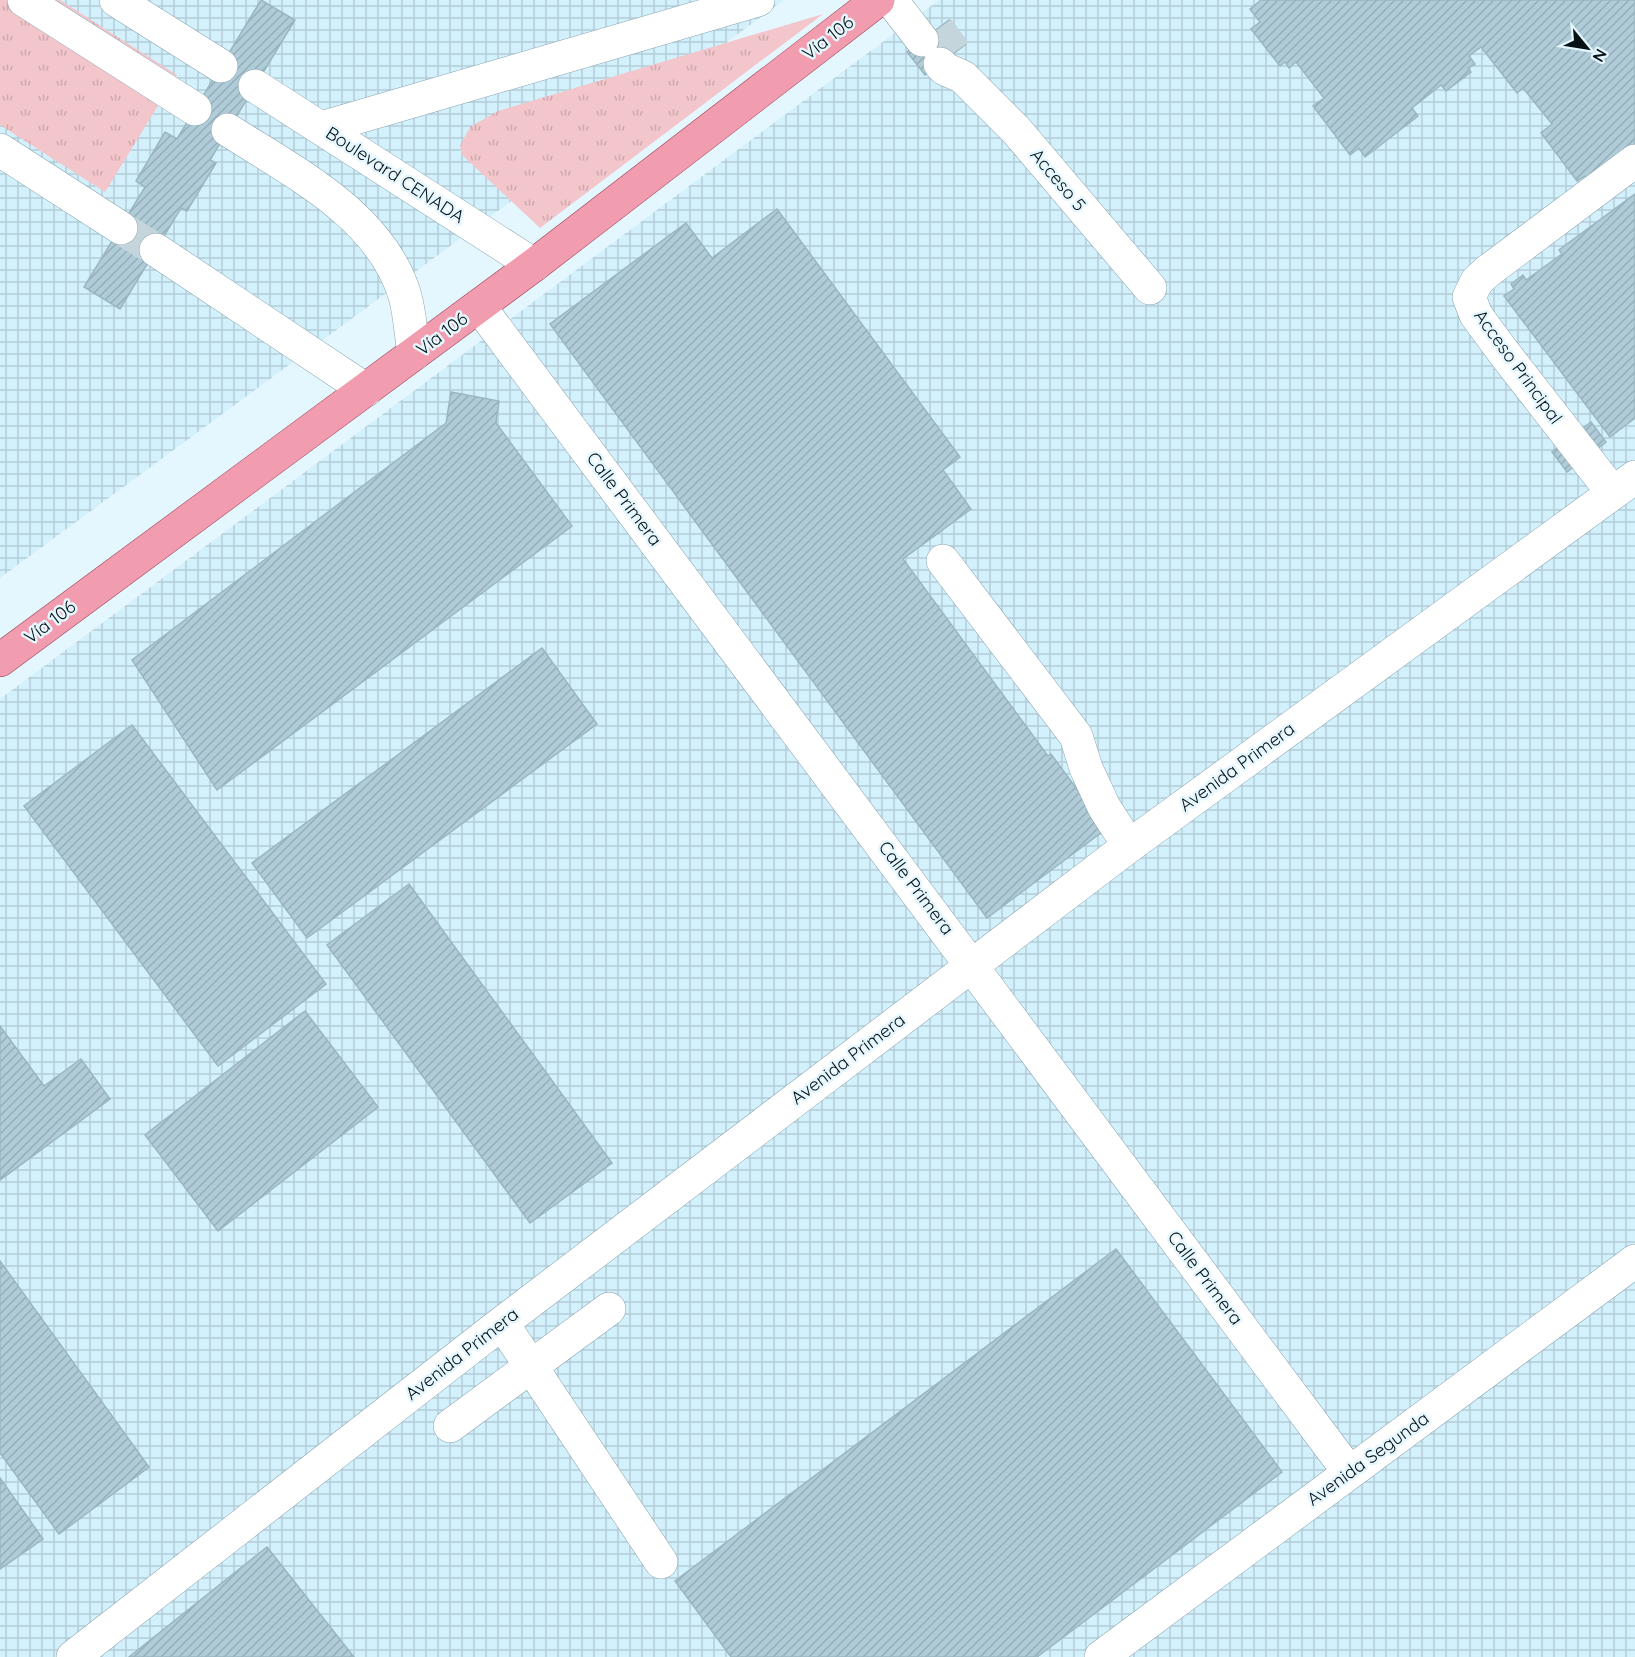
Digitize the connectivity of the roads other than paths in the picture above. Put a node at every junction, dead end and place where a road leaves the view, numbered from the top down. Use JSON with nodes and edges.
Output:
{"nodes":[{"id":1,"x":24,"y":0,"type":"edge"},
{"id":2,"x":116,"y":0,"type":"edge"},
{"id":3,"x":758,"y":0,"type":"edge"},
{"id":4,"x":878,"y":0,"type":"edge"},
{"id":5,"x":891,"y":0,"type":"edge"},
{"id":6,"x":917,"y":0,"type":"edge"},
{"id":7,"x":150,"y":9,"type":"edge"},
{"id":8,"x":944,"y":52,"type":"junction"},
{"id":9,"x":221,"y":66,"type":"dead end"},
{"id":10,"x":255,"y":86,"type":"dead end"},
{"id":11,"x":195,"y":110,"type":"dead end"},
{"id":12,"x":321,"y":128,"type":"junction"},
{"id":13,"x":228,"y":130,"type":"dead end"},
{"id":14,"x":0,"y":150,"type":"edge"},
{"id":15,"x":1635,"y":161,"type":"edge"},
{"id":16,"x":121,"y":228,"type":"tunnel mouth"},
{"id":17,"x":156,"y":250,"type":"tunnel mouth"},
{"id":18,"x":534,"y":265,"type":"junction"},
{"id":19,"x":1150,"y":288,"type":"dead end"},
{"id":20,"x":479,"y":306,"type":"junction"},
{"id":21,"x":414,"y":354,"type":"junction"},
{"id":22,"x":366,"y":390,"type":"junction"},
{"id":23,"x":1624,"y":485,"type":"edge"},
{"id":24,"x":943,"y":561,"type":"dead end"},
{"id":25,"x":0,"y":660,"type":"edge"},
{"id":26,"x":1129,"y":846,"type":"junction"},
{"id":27,"x":973,"y":964,"type":"junction"},
{"id":28,"x":1635,"y":1261,"type":"edge"},
{"id":29,"x":609,"y":1309,"type":"dead end"},
{"id":30,"x":502,"y":1323,"type":"junction"},
{"id":31,"x":529,"y":1367,"type":"junction"},
{"id":32,"x":450,"y":1426,"type":"dead end"},
{"id":33,"x":1349,"y":1472,"type":"junction"},
{"id":34,"x":661,"y":1562,"type":"dead end"},
{"id":35,"x":73,"y":1657,"type":"edge"},
{"id":36,"x":1101,"y":1657,"type":"edge"}],
"edges":[{"from":1,"to":11,"type":"street"},
{"from":2,"to":7,"type":"street"},
{"from":3,"to":12,"type":"street"},
{"from":4,"to":18,"type":"main road","name":"Vía 106"},
{"from":5,"to":8,"type":"street","name":"Acceso 5"},
{"from":6,"to":8,"type":"street","name":"Acceso 5"},
{"from":7,"to":9,"type":"street"},
{"from":8,"to":19,"type":"street","name":"Acceso 5"},
{"from":10,"to":12,"type":"street","name":"Boulevard CENADA"},
{"from":12,"to":18,"type":"street","name":"Boulevard CENADA"},
{"from":13,"to":21,"type":"street"},
{"from":14,"to":16,"type":"street"},
{"from":15,"to":23,"type":"street","name":"Acceso Principal"},
{"from":17,"to":22,"type":"street"},
{"from":18,"to":20,"type":"main road","name":"Vía 106"},
{"from":20,"to":21,"type":"main road","name":"Vía 106"},
{"from":20,"to":27,"type":"street","name":"Calle Primera"},
{"from":21,"to":22,"type":"main road","name":"Vía 106"},
{"from":22,"to":25,"type":"main road","name":"Vía 106"},
{"from":23,"to":26,"type":"street","name":"Avenida Primera"},
{"from":24,"to":26,"type":"street"},
{"from":26,"to":27,"type":"street","name":"Avenida Primera"},
{"from":27,"to":30,"type":"street","name":"Avenida Primera"},
{"from":27,"to":33,"type":"street","name":"Calle Primera"},
{"from":28,"to":33,"type":"street","name":"Avenida Segunda"},
{"from":29,"to":31,"type":"street"},
{"from":30,"to":31,"type":"street"},
{"from":30,"to":35,"type":"street","name":"Avenida Primera"},
{"from":31,"to":32,"type":"street"},
{"from":31,"to":34,"type":"street"},
{"from":33,"to":36,"type":"street","name":"Avenida Segunda"}]}
